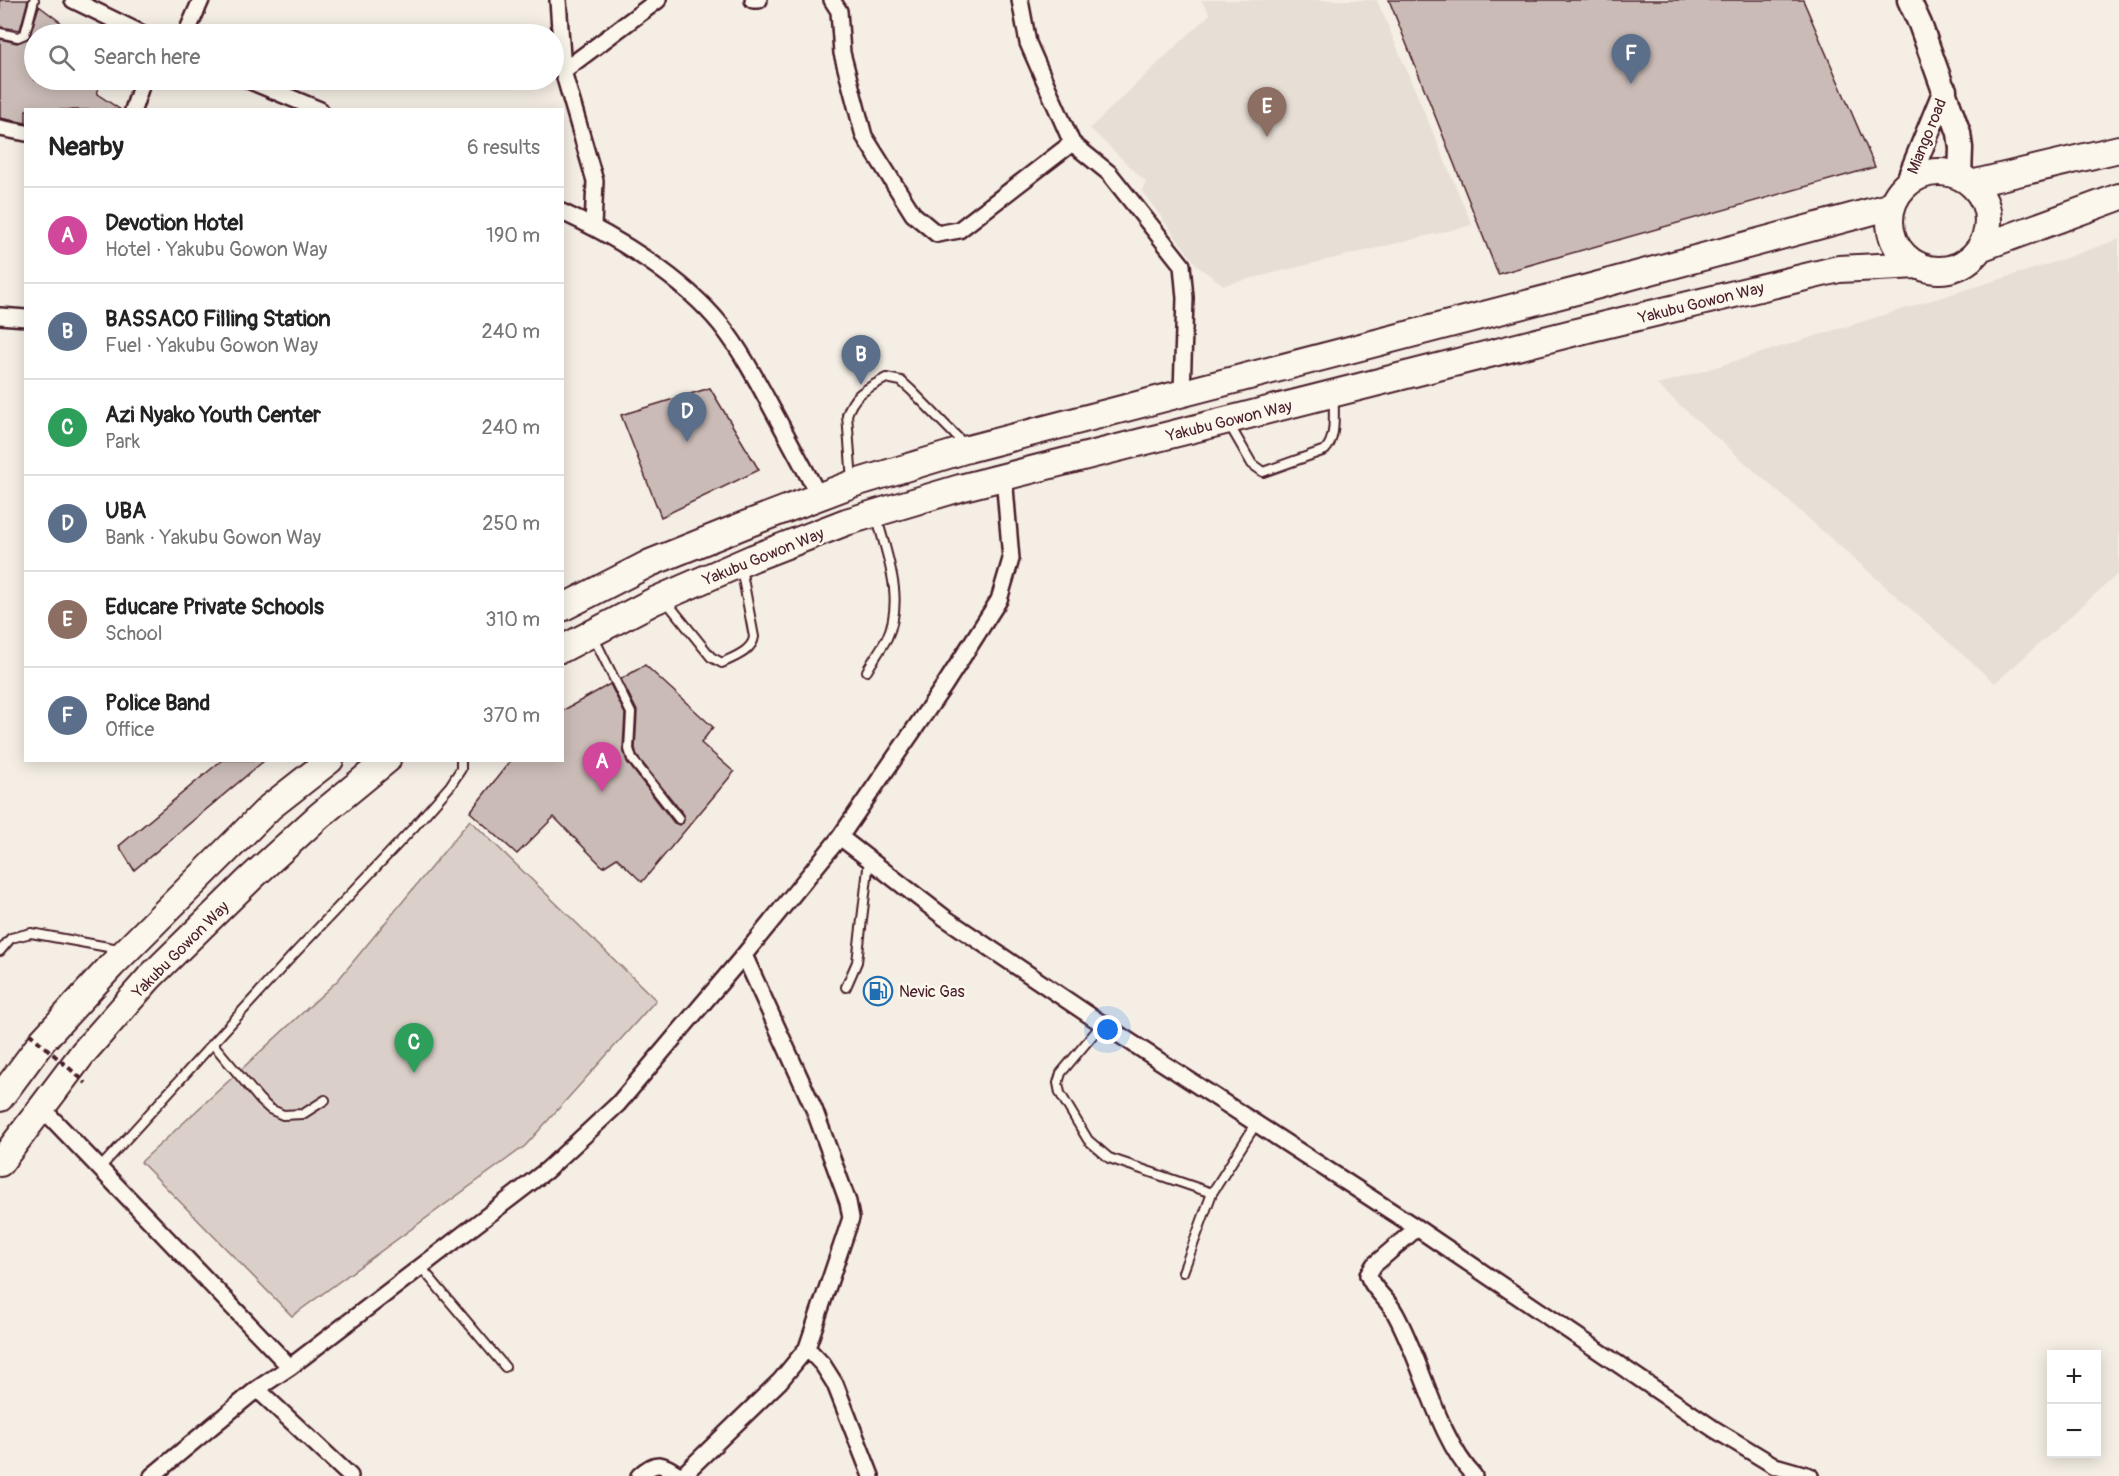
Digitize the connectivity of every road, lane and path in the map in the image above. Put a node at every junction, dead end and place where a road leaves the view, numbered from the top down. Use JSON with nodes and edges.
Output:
{"nodes":[{"id":1,"x":34,"y":0,"type":"edge"},
{"id":2,"x":73,"y":0,"type":"edge"},
{"id":3,"x":201,"y":0,"type":"edge"},
{"id":4,"x":558,"y":0,"type":"edge"},
{"id":5,"x":658,"y":0,"type":"edge"},
{"id":6,"x":753,"y":0,"type":"edge"},
{"id":7,"x":759,"y":0,"type":"edge"},
{"id":8,"x":832,"y":0,"type":"edge"},
{"id":9,"x":1020,"y":0,"type":"edge"},
{"id":10,"x":1909,"y":0,"type":"edge"},
{"id":11,"x":28,"y":24,"type":"edge"},
{"id":12,"x":122,"y":24,"type":"edge"},
{"id":13,"x":190,"y":24,"type":"edge"},
{"id":14,"x":560,"y":24,"type":"edge"},
{"id":15,"x":0,"y":33,"type":"edge"},
{"id":16,"x":24,"y":34,"type":"edge"},
{"id":17,"x":564,"y":70,"type":"edge"},
{"id":18,"x":564,"y":74,"type":"edge"},
{"id":19,"x":140,"y":90,"type":"edge"},
{"id":20,"x":272,"y":90,"type":"edge"},
{"id":21,"x":1945,"y":90,"type":"junction"},
{"id":22,"x":134,"y":108,"type":"edge"},
{"id":23,"x":315,"y":108,"type":"edge"},
{"id":24,"x":0,"y":128,"type":"edge"},
{"id":25,"x":24,"y":133,"type":"edge"},
{"id":26,"x":1072,"y":143,"type":"junction"},
{"id":27,"x":2119,"y":149,"type":"edge"},
{"id":28,"x":1965,"y":180,"type":"junction"},
{"id":29,"x":1907,"y":183,"type":"junction"},
{"id":30,"x":2119,"y":197,"type":"edge"},
{"id":31,"x":1892,"y":206,"type":"junction"},
{"id":32,"x":564,"y":213,"type":"edge"},
{"id":33,"x":593,"y":226,"type":"junction"},
{"id":34,"x":1980,"y":248,"type":"junction"},
{"id":35,"x":1918,"y":265,"type":"junction"},
{"id":36,"x":0,"y":316,"type":"edge"},
{"id":37,"x":24,"y":318,"type":"edge"},
{"id":38,"x":1182,"y":393,"type":"junction"},
{"id":39,"x":1334,"y":393,"type":"junction"},
{"id":40,"x":1227,"y":420,"type":"junction"},
{"id":41,"x":969,"y":449,"type":"junction"},
{"id":42,"x":1004,"y":476,"type":"junction"},
{"id":43,"x":852,"y":484,"type":"junction"},
{"id":44,"x":819,"y":496,"type":"junction"},
{"id":45,"x":876,"y":513,"type":"junction"},
{"id":46,"x":740,"y":564,"type":"junction"},
{"id":47,"x":663,"y":597,"type":"junction"},
{"id":48,"x":564,"y":608,"type":"edge"},
{"id":49,"x":592,"y":634,"type":"junction"},
{"id":50,"x":564,"y":648,"type":"edge"},
{"id":51,"x":867,"y":671,"type":"dead end"},
{"id":52,"x":327,"y":762,"type":"edge"},
{"id":53,"x":385,"y":762,"type":"edge"},
{"id":54,"x":461,"y":762,"type":"edge"},
{"id":55,"x":679,"y":819,"type":"dead end"},
{"id":56,"x":840,"y":837,"type":"junction"},
{"id":57,"x":869,"y":860,"type":"junction"},
{"id":58,"x":0,"y":951,"type":"edge"},
{"id":59,"x":127,"y":951,"type":"junction"},
{"id":60,"x":744,"y":955,"type":"junction"},
{"id":61,"x":846,"y":987,"type":"dead end"},
{"id":62,"x":1102,"y":1024,"type":"junction"},
{"id":63,"x":29,"y":1033,"type":"dead end"},
{"id":64,"x":213,"y":1044,"type":"junction"},
{"id":65,"x":86,"y":1083,"type":"dead end"},
{"id":66,"x":0,"y":1098,"type":"edge"},
{"id":67,"x":325,"y":1100,"type":"dead end"},
{"id":68,"x":42,"y":1107,"type":"junction"},
{"id":69,"x":1256,"y":1124,"type":"junction"},
{"id":70,"x":0,"y":1163,"type":"edge"},
{"id":71,"x":100,"y":1168,"type":"junction"},
{"id":72,"x":1212,"y":1193,"type":"junction"},
{"id":73,"x":1417,"y":1228,"type":"junction"},
{"id":74,"x":420,"y":1266,"type":"junction"},
{"id":75,"x":1183,"y":1272,"type":"dead end"},
{"id":76,"x":807,"y":1348,"type":"junction"},
{"id":77,"x":290,"y":1367,"type":"junction"},
{"id":78,"x":505,"y":1367,"type":"dead end"},
{"id":79,"x":257,"y":1389,"type":"junction"},
{"id":80,"x":152,"y":1476,"type":"edge"},
{"id":81,"x":350,"y":1476,"type":"edge"},
{"id":82,"x":639,"y":1476,"type":"edge"},
{"id":83,"x":681,"y":1476,"type":"edge"},
{"id":84,"x":871,"y":1476,"type":"edge"},
{"id":85,"x":1474,"y":1476,"type":"edge"},
{"id":86,"x":1810,"y":1476,"type":"edge"}],
"edges":[{"from":1,"to":11,"type":"lane"},
{"from":2,"to":12,"type":"street"},
{"from":3,"to":13,"type":"street"},
{"from":4,"to":14,"type":"street"},
{"from":5,"to":17,"type":"street"},
{"from":6,"to":7,"type":"street"},
{"from":8,"to":26,"type":"street"},
{"from":9,"to":26,"type":"street"},
{"from":10,"to":21,"type":"main road","name":"Miango road"},
{"from":15,"to":16,"type":"lane"},
{"from":18,"to":33,"type":"street"},
{"from":19,"to":22,"type":"street"},
{"from":20,"to":23,"type":"street"},
{"from":21,"to":28,"type":"main road","name":"Miango road"},
{"from":21,"to":29,"type":"main road","name":"Miango road"},
{"from":24,"to":25,"type":"street"},
{"from":26,"to":38,"type":"street"},
{"from":27,"to":28,"type":"highway"},
{"from":28,"to":29,"type":"highway"},
{"from":28,"to":34,"type":"highway"},
{"from":29,"to":31,"type":"highway"},
{"from":30,"to":34,"type":"highway"},
{"from":31,"to":35,"type":"highway"},
{"from":31,"to":38,"type":"highway"},
{"from":32,"to":33,"type":"street"},
{"from":33,"to":44,"type":"street"},
{"from":34,"to":35,"type":"highway"},
{"from":35,"to":39,"type":"highway","name":"Yakubu Gowon Way"},
{"from":36,"to":37,"type":"street"},
{"from":38,"to":41,"type":"highway"},
{"from":39,"to":40,"type":"highway","name":"Yakubu Gowon Way"},
{"from":39,"to":40,"type":"lane"},
{"from":40,"to":42,"type":"highway","name":"Yakubu Gowon Way"},
{"from":41,"to":43,"type":"highway"},
{"from":41,"to":43,"type":"lane"},
{"from":42,"to":45,"type":"highway","name":"Yakubu Gowon Way"},
{"from":42,"to":56,"type":"street"},
{"from":43,"to":44,"type":"highway"},
{"from":44,"to":48,"type":"highway"},
{"from":45,"to":46,"type":"highway","name":"Yakubu Gowon Way"},
{"from":45,"to":51,"type":"lane"},
{"from":46,"to":47,"type":"highway","name":"Yakubu Gowon Way"},
{"from":46,"to":47,"type":"lane"},
{"from":47,"to":49,"type":"highway","name":"Yakubu Gowon Way"},
{"from":49,"to":50,"type":"highway","name":"Yakubu Gowon Way"},
{"from":49,"to":55,"type":"lane"},
{"from":52,"to":59,"type":"highway"},
{"from":53,"to":68,"type":"highway","name":"Yakubu Gowon Way"},
{"from":54,"to":64,"type":"lane"},
{"from":56,"to":57,"type":"street"},
{"from":56,"to":60,"type":"street"},
{"from":57,"to":61,"type":"lane"},
{"from":57,"to":62,"type":"street"},
{"from":58,"to":59,"type":"lane"},
{"from":59,"to":66,"type":"highway"},
{"from":60,"to":74,"type":"street"},
{"from":60,"to":76,"type":"street"},
{"from":62,"to":69,"type":"street"},
{"from":62,"to":72,"type":"lane"},
{"from":63,"to":65,"type":"path","bridge":true},
{"from":64,"to":67,"type":"lane"},
{"from":64,"to":71,"type":"lane"},
{"from":68,"to":70,"type":"highway","name":"Yakubu Gowon Way"},
{"from":68,"to":71,"type":"street"},
{"from":69,"to":72,"type":"lane"},
{"from":69,"to":73,"type":"street"},
{"from":71,"to":77,"type":"street"},
{"from":72,"to":75,"type":"lane"},
{"from":73,"to":85,"type":"street"},
{"from":73,"to":86,"type":"street"},
{"from":74,"to":77,"type":"street"},
{"from":74,"to":78,"type":"lane"},
{"from":76,"to":83,"type":"street"},
{"from":76,"to":84,"type":"street"},
{"from":77,"to":79,"type":"street"},
{"from":79,"to":80,"type":"street"},
{"from":79,"to":81,"type":"street"},
{"from":82,"to":83,"type":"street"}]}
